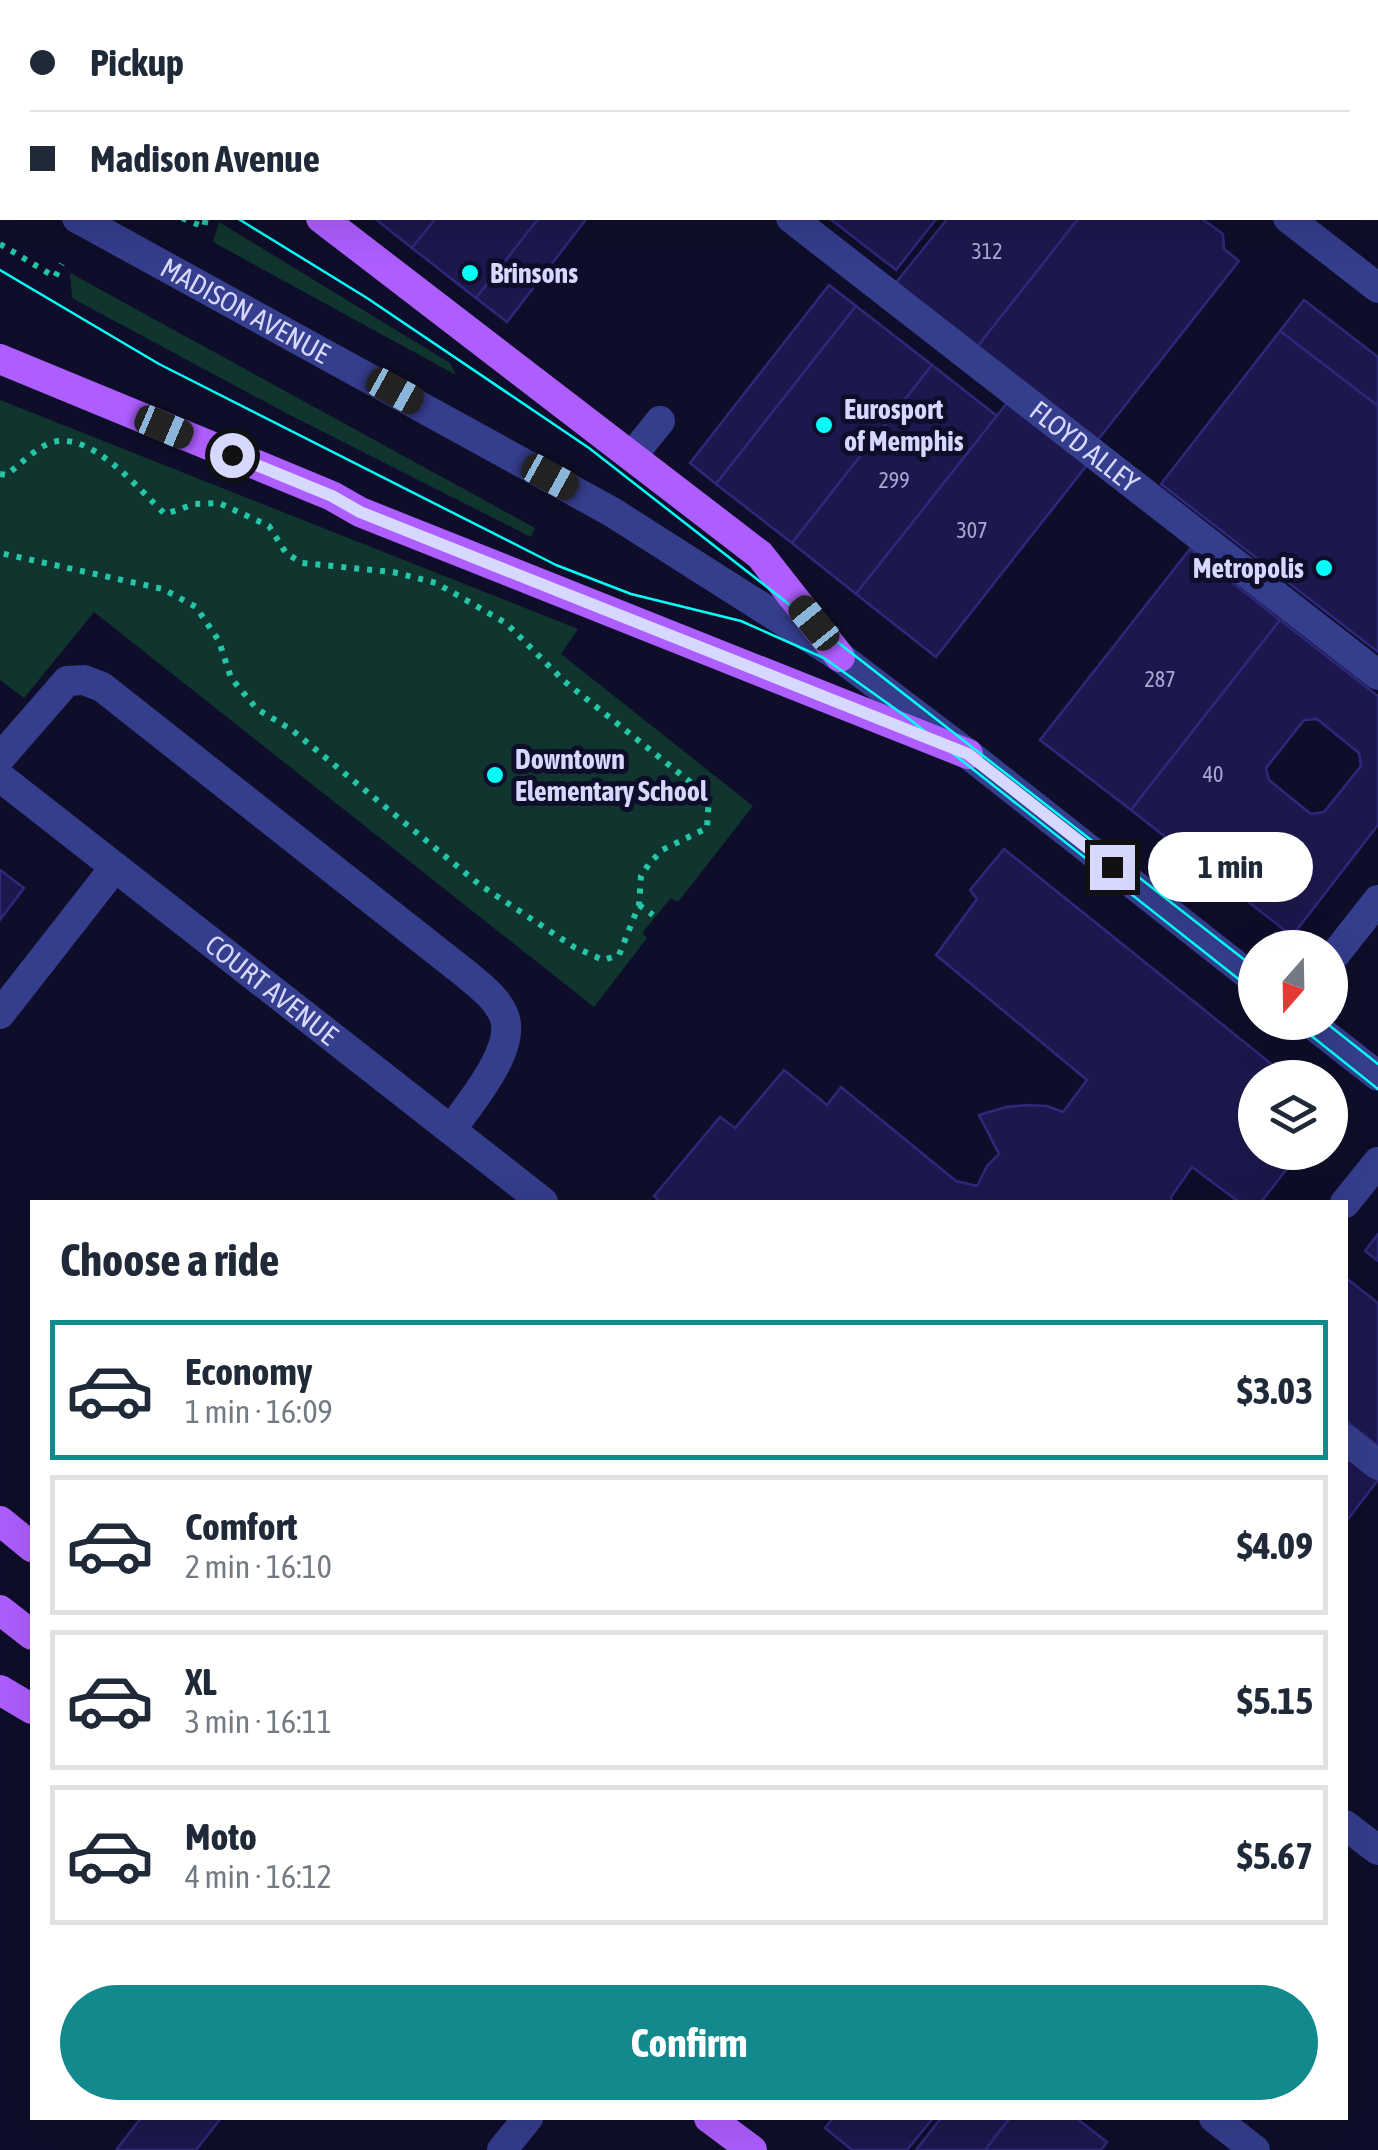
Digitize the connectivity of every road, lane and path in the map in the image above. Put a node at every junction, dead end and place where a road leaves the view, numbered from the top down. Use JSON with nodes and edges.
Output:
{"nodes":[{"id":1,"x":81,"y":220,"type":"edge"},
{"id":2,"x":324,"y":220,"type":"edge"},
{"id":3,"x":794,"y":220,"type":"edge"},
{"id":4,"x":1291,"y":220,"type":"edge"},
{"id":5,"x":0,"y":244,"type":"edge"},
{"id":6,"x":62,"y":264,"type":"dead end"},
{"id":7,"x":1378,"y":288,"type":"edge"},
{"id":8,"x":0,"y":359,"type":"edge"},
{"id":9,"x":660,"y":421,"type":"dead end"},
{"id":10,"x":632,"y":456,"type":"junction"},
{"id":11,"x":0,"y":474,"type":"edge"},
{"id":12,"x":0,"y":553,"type":"edge"},
{"id":13,"x":840,"y":657,"type":"junction"},
{"id":14,"x":1378,"y":675,"type":"edge"},
{"id":15,"x":968,"y":754,"type":"junction"},
{"id":16,"x":0,"y":758,"type":"edge"},
{"id":17,"x":0,"y":777,"type":"edge"},
{"id":18,"x":115,"y":868,"type":"junction"},
{"id":19,"x":1378,"y":900,"type":"edge"},
{"id":20,"x":639,"y":905,"type":"junction"},
{"id":21,"x":653,"y":916,"type":"dead end"},
{"id":22,"x":1348,"y":938,"type":"edge"},
{"id":23,"x":1238,"y":967,"type":"edge"},
{"id":24,"x":0,"y":1014,"type":"edge"},
{"id":25,"x":1332,"y":1040,"type":"edge"},
{"id":26,"x":1378,"y":1076,"type":"edge"},
{"id":27,"x":451,"y":1130,"type":"junction"},
{"id":28,"x":1378,"y":1162,"type":"edge"},
{"id":29,"x":540,"y":1200,"type":"edge"},
{"id":30,"x":1347,"y":1200,"type":"edge"},
{"id":31,"x":1348,"y":1441,"type":"edge"},
{"id":32,"x":1378,"y":1464,"type":"edge"},
{"id":33,"x":0,"y":1522,"type":"edge"},
{"id":34,"x":30,"y":1545,"type":"edge"},
{"id":35,"x":0,"y":1610,"type":"edge"},
{"id":36,"x":30,"y":1633,"type":"edge"},
{"id":37,"x":0,"y":1690,"type":"edge"},
{"id":38,"x":30,"y":1708,"type":"edge"},
{"id":39,"x":1348,"y":1826,"type":"edge"},
{"id":40,"x":1378,"y":1850,"type":"edge"},
{"id":41,"x":526,"y":2120,"type":"edge"},
{"id":42,"x":711,"y":2120,"type":"edge"},
{"id":43,"x":1217,"y":2120,"type":"edge"},
{"id":44,"x":502,"y":2150,"type":"edge"},
{"id":45,"x":752,"y":2150,"type":"edge"},
{"id":46,"x":1255,"y":2150,"type":"edge"}],
"edges":[{"from":1,"to":13,"type":"street","name":"MADISON AVENUE"},
{"from":2,"to":10,"type":"main road"},
{"from":3,"to":14,"type":"street","name":"FLOYD ALLEY"},
{"from":4,"to":7,"type":"street"},
{"from":5,"to":6,"type":"path"},
{"from":8,"to":15,"type":"main road"},
{"from":9,"to":10,"type":"street"},
{"from":10,"to":13,"type":"main road"},
{"from":11,"to":20,"type":"path"},
{"from":12,"to":20,"type":"path"},
{"from":13,"to":15,"type":"street","name":"MADISON AVENUE"},
{"from":15,"to":23,"type":"street","name":"MADISON AVENUE"},
{"from":16,"to":27,"type":"street"},
{"from":17,"to":18,"type":"street","name":"COURT AVENUE"},
{"from":18,"to":24,"type":"street"},
{"from":18,"to":27,"type":"street","name":"COURT AVENUE"},
{"from":19,"to":22,"type":"street"},
{"from":20,"to":21,"type":"path"},
{"from":25,"to":26,"type":"street"},
{"from":27,"to":29,"type":"street","name":"COURT AVENUE"},
{"from":28,"to":30,"type":"street"},
{"from":31,"to":32,"type":"street"},
{"from":33,"to":34,"type":"main road"},
{"from":35,"to":36,"type":"main road"},
{"from":37,"to":38,"type":"main road"},
{"from":39,"to":40,"type":"street"},
{"from":41,"to":44,"type":"street"},
{"from":42,"to":45,"type":"main road"},
{"from":43,"to":46,"type":"street"}]}
